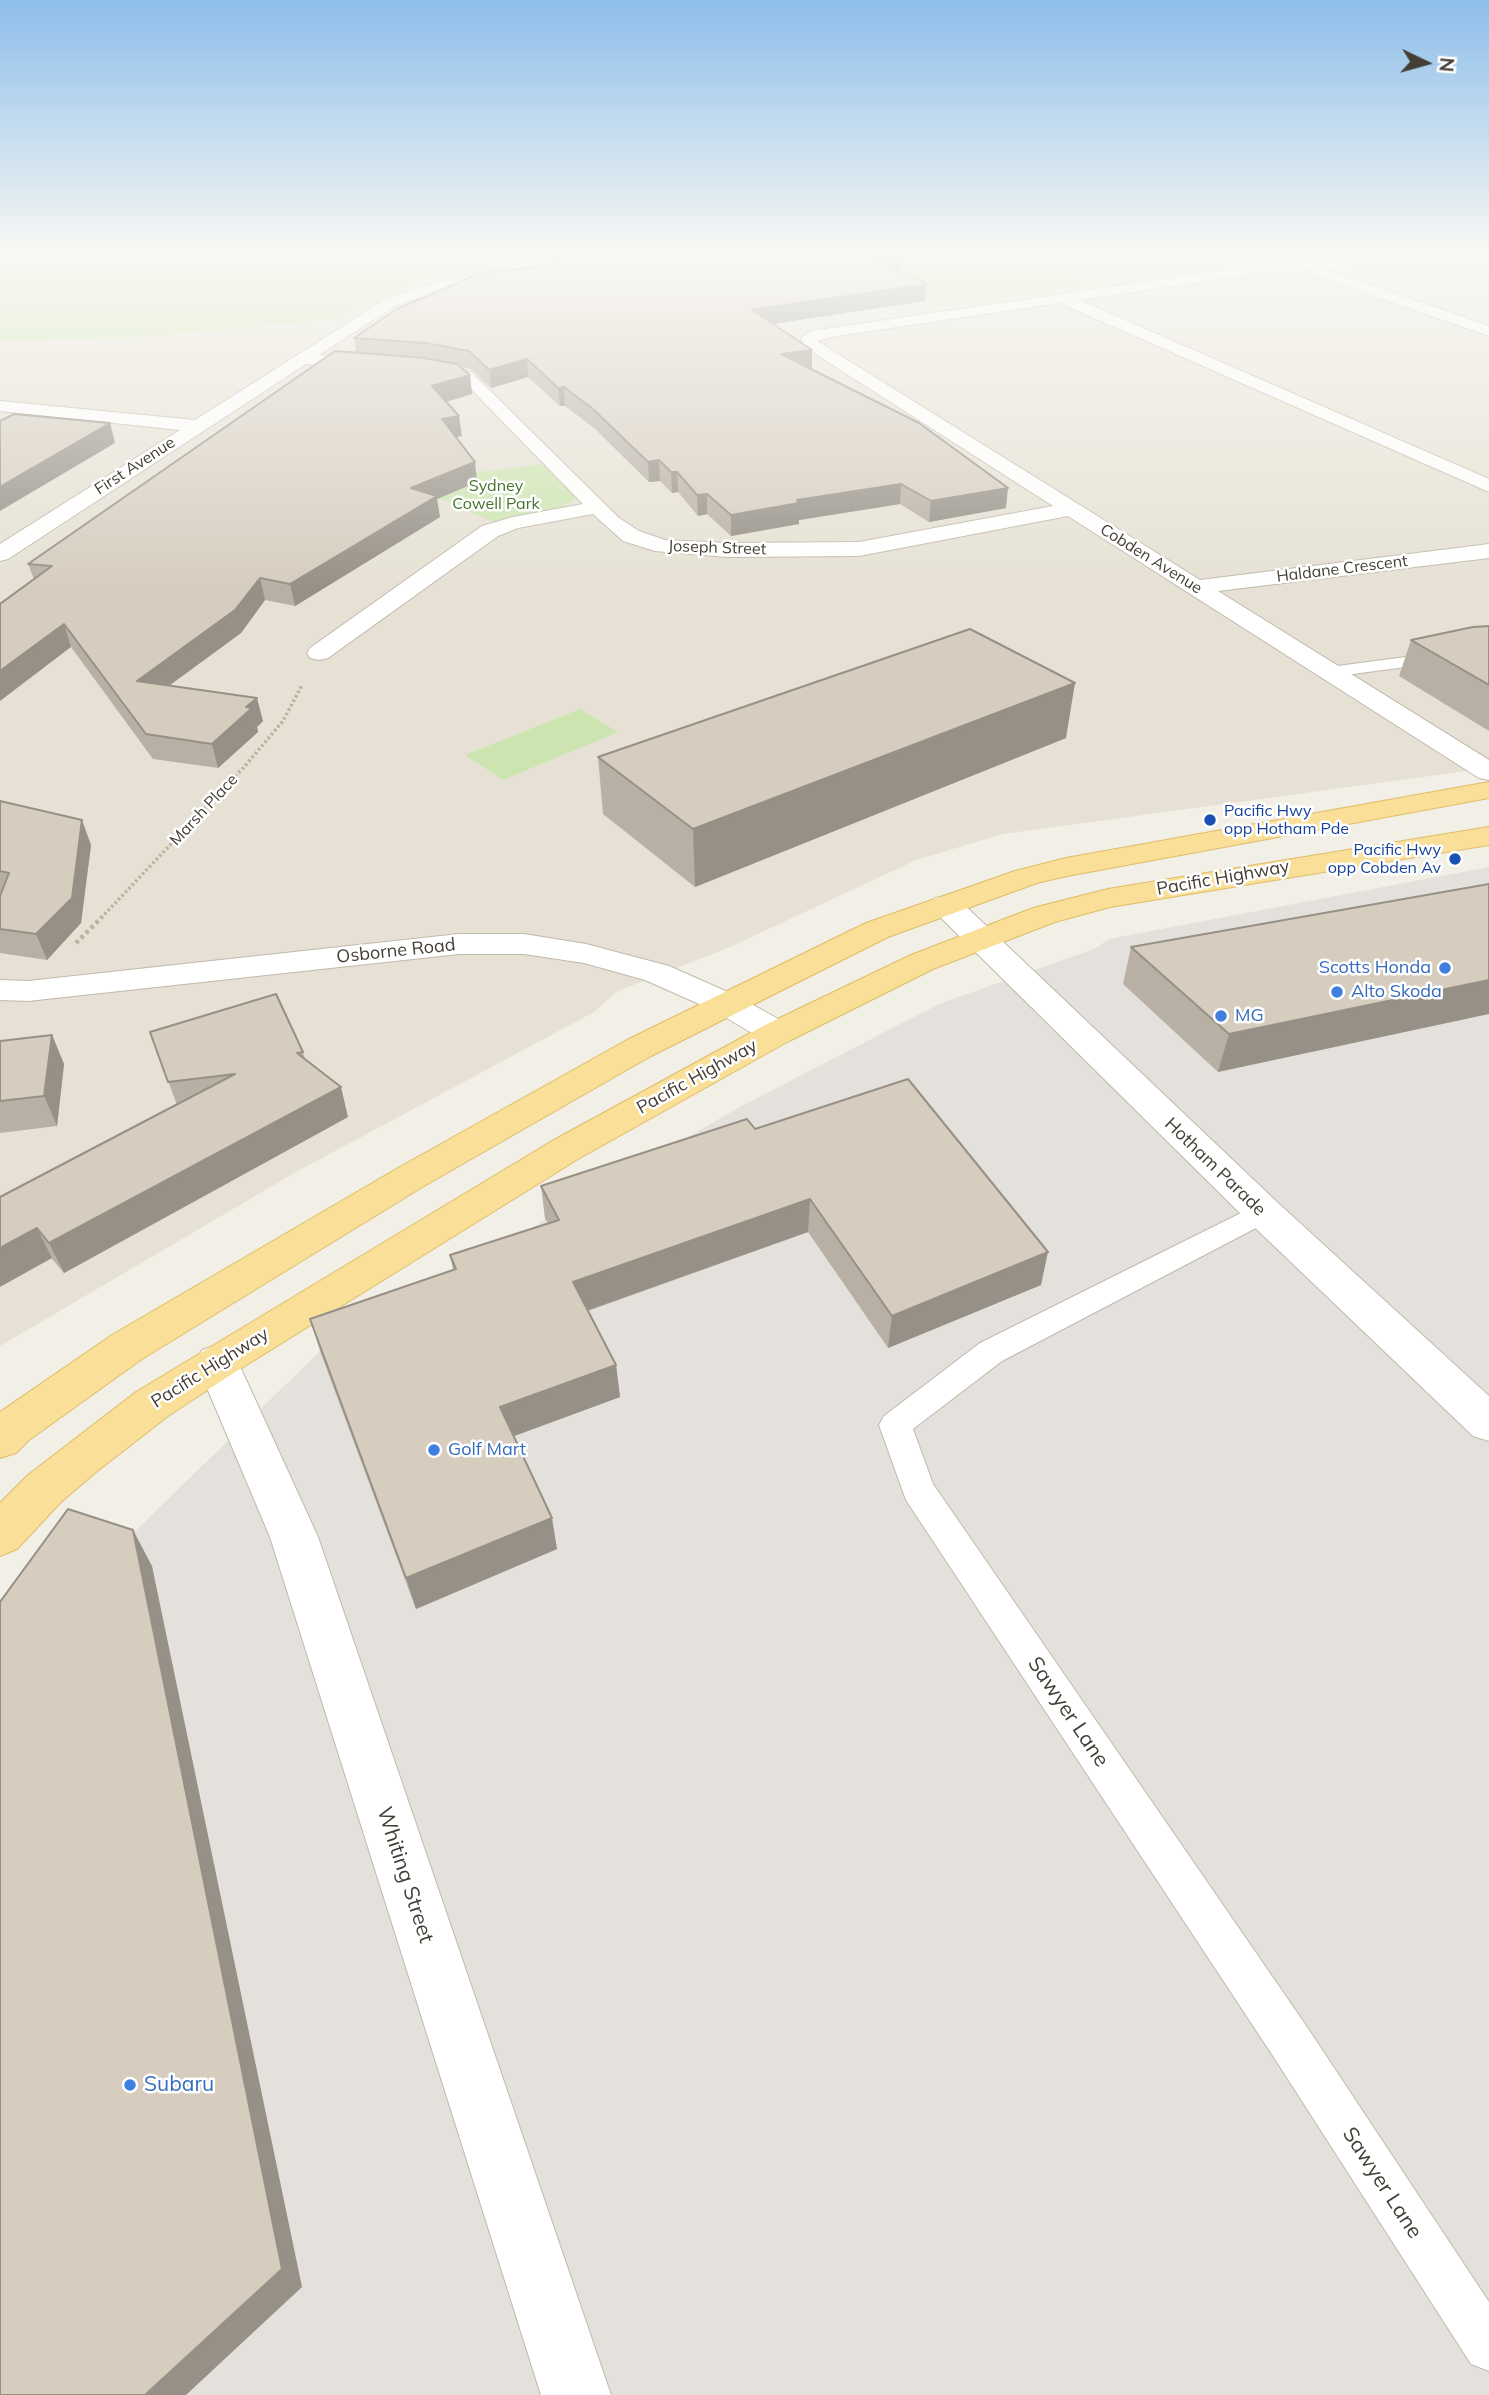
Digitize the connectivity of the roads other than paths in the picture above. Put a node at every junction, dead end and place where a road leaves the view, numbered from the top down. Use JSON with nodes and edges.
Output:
{"nodes":[{"id":1,"x":290,"y":366,"type":"edge"},
{"id":2,"x":385,"y":366,"type":"edge"},
{"id":3,"x":843,"y":366,"type":"edge"},
{"id":4,"x":1217,"y":366,"type":"edge"},
{"id":5,"x":0,"y":406,"type":"edge"},
{"id":6,"x":197,"y":426,"type":"junction"},
{"id":7,"x":1489,"y":485,"type":"edge"},
{"id":8,"x":598,"y":507,"type":"junction"},
{"id":9,"x":1071,"y":509,"type":"junction"},
{"id":10,"x":1489,"y":551,"type":"edge"},
{"id":11,"x":0,"y":554,"type":"edge"},
{"id":12,"x":1195,"y":587,"type":"junction"},
{"id":13,"x":1489,"y":651,"type":"edge"},
{"id":14,"x":319,"y":653,"type":"dead end"},
{"id":15,"x":1331,"y":672,"type":"junction"},
{"id":16,"x":1489,"y":772,"type":"edge"},
{"id":17,"x":1489,"y":790,"type":"edge"},
{"id":18,"x":1489,"y":836,"type":"edge"},
{"id":19,"x":946,"y":905,"type":"junction"},
{"id":20,"x":980,"y":940,"type":"junction"},
{"id":21,"x":0,"y":990,"type":"edge"},
{"id":22,"x":727,"y":1004,"type":"junction"},
{"id":23,"x":777,"y":1033,"type":"junction"},
{"id":24,"x":1263,"y":1213,"type":"junction"},
{"id":25,"x":217,"y":1362,"type":"junction"},
{"id":26,"x":1489,"y":1423,"type":"edge"},
{"id":27,"x":0,"y":1440,"type":"edge"},
{"id":28,"x":0,"y":1535,"type":"edge"},
{"id":29,"x":1489,"y":2346,"type":"edge"},
{"id":30,"x":576,"y":2395,"type":"edge"}],
"edges":[{"from":1,"to":6,"type":"street","name":"First Avenue"},
{"from":2,"to":8,"type":"street","name":"Joseph Street"},
{"from":3,"to":9,"type":"street","name":"Cobden Avenue"},
{"from":4,"to":7,"type":"street"},
{"from":5,"to":6,"type":"street"},
{"from":6,"to":11,"type":"street","name":"First Avenue"},
{"from":8,"to":9,"type":"street","name":"Joseph Street"},
{"from":8,"to":14,"type":"street"},
{"from":9,"to":12,"type":"street","name":"Cobden Avenue"},
{"from":10,"to":12,"type":"street","name":"Haldane Crescent"},
{"from":12,"to":15,"type":"street","name":"Cobden Avenue"},
{"from":13,"to":15,"type":"lane"},
{"from":15,"to":16,"type":"street","name":"Cobden Avenue"},
{"from":17,"to":19,"type":"main road"},
{"from":18,"to":20,"type":"main road","name":"Pacific Highway"},
{"from":19,"to":20,"type":"street","name":"Hotham Parade"},
{"from":19,"to":22,"type":"main road"},
{"from":20,"to":23,"type":"main road","name":"Pacific Highway"},
{"from":20,"to":24,"type":"street","name":"Hotham Parade"},
{"from":21,"to":22,"type":"street","name":"Osborne Road"},
{"from":22,"to":23,"type":"street","name":"Osborne Road"},
{"from":22,"to":27,"type":"main road"},
{"from":23,"to":25,"type":"main road","name":"Pacific Highway"},
{"from":24,"to":26,"type":"street","name":"Hotham Parade"},
{"from":24,"to":29,"type":"lane","name":"Sawyer Lane"},
{"from":25,"to":28,"type":"main road","name":"Pacific Highway"},
{"from":25,"to":30,"type":"street","name":"Whiting Street"}]}
